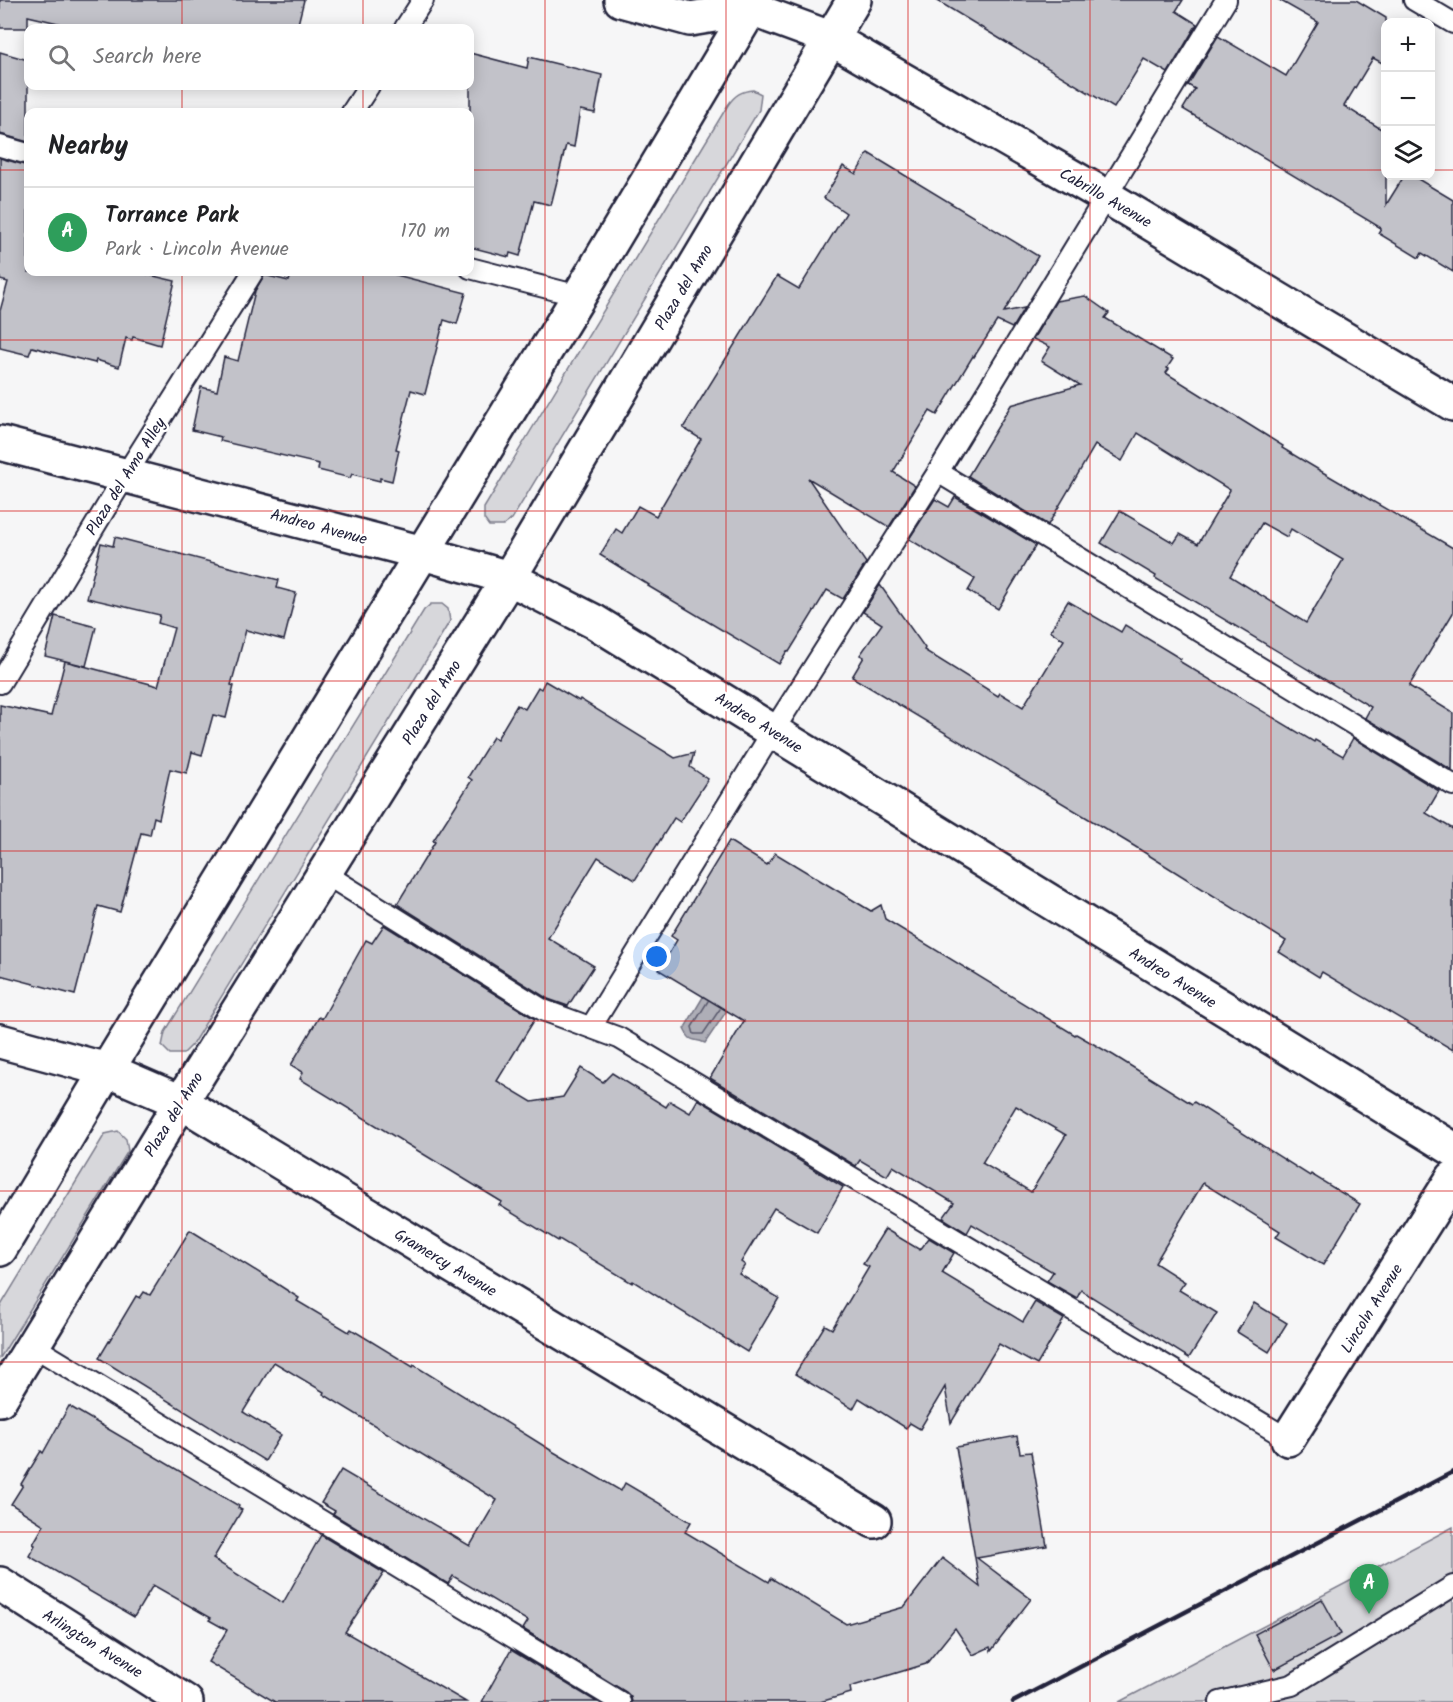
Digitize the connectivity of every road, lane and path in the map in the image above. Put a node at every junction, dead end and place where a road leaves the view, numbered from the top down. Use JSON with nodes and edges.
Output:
{"nodes":[{"id":1,"x":423,"y":0,"type":"edge"},
{"id":2,"x":621,"y":0,"type":"edge"},
{"id":3,"x":854,"y":0,"type":"edge"},
{"id":4,"x":1227,"y":0,"type":"edge"},
{"id":5,"x":1414,"y":0,"type":"edge"},
{"id":6,"x":749,"y":3,"type":"edge"},
{"id":7,"x":1453,"y":23,"type":"edge"},
{"id":8,"x":408,"y":24,"type":"edge"},
{"id":9,"x":830,"y":38,"type":"junction"},
{"id":10,"x":366,"y":90,"type":"edge"},
{"id":11,"x":355,"y":108,"type":"edge"},
{"id":12,"x":0,"y":146,"type":"edge"},
{"id":13,"x":24,"y":153,"type":"edge"},
{"id":14,"x":1107,"y":197,"type":"junction"},
{"id":15,"x":474,"y":269,"type":"edge"},
{"id":16,"x":250,"y":276,"type":"edge"},
{"id":17,"x":579,"y":296,"type":"junction"},
{"id":18,"x":1453,"y":404,"type":"edge"},
{"id":19,"x":0,"y":443,"type":"edge"},
{"id":20,"x":938,"y":472,"type":"junction"},
{"id":21,"x":125,"y":476,"type":"junction"},
{"id":22,"x":423,"y":553,"type":"junction"},
{"id":23,"x":509,"y":578,"type":"junction"},
{"id":24,"x":0,"y":683,"type":"edge"},
{"id":25,"x":773,"y":731,"type":"junction"},
{"id":26,"x":1453,"y":785,"type":"edge"},
{"id":27,"x":324,"y":873,"type":"junction"},
{"id":28,"x":591,"y":1027,"type":"junction"},
{"id":29,"x":0,"y":1041,"type":"edge"},
{"id":30,"x":106,"y":1070,"type":"junction"},
{"id":31,"x":181,"y":1102,"type":"junction"},
{"id":32,"x":1453,"y":1149,"type":"edge"},
{"id":33,"x":1453,"y":1178,"type":"edge"},
{"id":34,"x":0,"y":1250,"type":"edge"},
{"id":35,"x":33,"y":1346,"type":"junction"},
{"id":36,"x":0,"y":1399,"type":"edge"},
{"id":37,"x":1288,"y":1439,"type":"joint"},
{"id":38,"x":874,"y":1521,"type":"dead end"},
{"id":39,"x":0,"y":1584,"type":"edge"},
{"id":40,"x":1453,"y":1586,"type":"edge"},
{"id":41,"x":186,"y":1702,"type":"edge"},
{"id":42,"x":620,"y":1702,"type":"edge"},
{"id":43,"x":1220,"y":1702,"type":"edge"}],
"edges":[{"from":1,"to":8,"type":"lane"},
{"from":2,"to":6,"type":"street","name":"Cabrillo Avenue"},
{"from":3,"to":9,"type":"street","name":"Plaza del Amo"},
{"from":4,"to":14,"type":"lane"},
{"from":5,"to":7,"type":"lane"},
{"from":6,"to":9,"type":"street","name":"Cabrillo Avenue"},
{"from":6,"to":17,"type":"street"},
{"from":9,"to":14,"type":"street","name":"Cabrillo Avenue"},
{"from":9,"to":23,"type":"street","name":"Plaza del Amo"},
{"from":10,"to":11,"type":"lane"},
{"from":12,"to":13,"type":"lane"},
{"from":14,"to":18,"type":"street","name":"Cabrillo Avenue"},
{"from":14,"to":20,"type":"lane"},
{"from":15,"to":17,"type":"lane"},
{"from":16,"to":21,"type":"lane","name":"Plaza del Amo Alley"},
{"from":17,"to":22,"type":"street"},
{"from":19,"to":21,"type":"street","name":"Andreo Avenue"},
{"from":20,"to":25,"type":"lane"},
{"from":20,"to":26,"type":"lane"},
{"from":21,"to":22,"type":"street","name":"Andreo Avenue"},
{"from":21,"to":24,"type":"lane","name":"Plaza del Amo Alley"},
{"from":22,"to":23,"type":"street","name":"Andreo Avenue"},
{"from":22,"to":30,"type":"street"},
{"from":23,"to":25,"type":"street","name":"Andreo Avenue"},
{"from":23,"to":27,"type":"street","name":"Plaza del Amo"},
{"from":25,"to":28,"type":"lane"},
{"from":25,"to":32,"type":"street","name":"Andreo Avenue"},
{"from":27,"to":28,"type":"lane"},
{"from":27,"to":31,"type":"street","name":"Plaza del Amo"},
{"from":28,"to":37,"type":"lane"},
{"from":29,"to":30,"type":"street","name":"Gramercy Avenue"},
{"from":30,"to":31,"type":"street","name":"Gramercy Avenue"},
{"from":30,"to":34,"type":"street"},
{"from":31,"to":35,"type":"street","name":"Plaza del Amo"},
{"from":31,"to":38,"type":"street","name":"Gramercy Avenue"},
{"from":33,"to":37,"type":"street","name":"Lincoln Avenue"},
{"from":35,"to":36,"type":"street","name":"Plaza del Amo"},
{"from":35,"to":42,"type":"lane"},
{"from":39,"to":41,"type":"street","name":"Arlington Avenue"},
{"from":40,"to":43,"type":"lane"}]}
